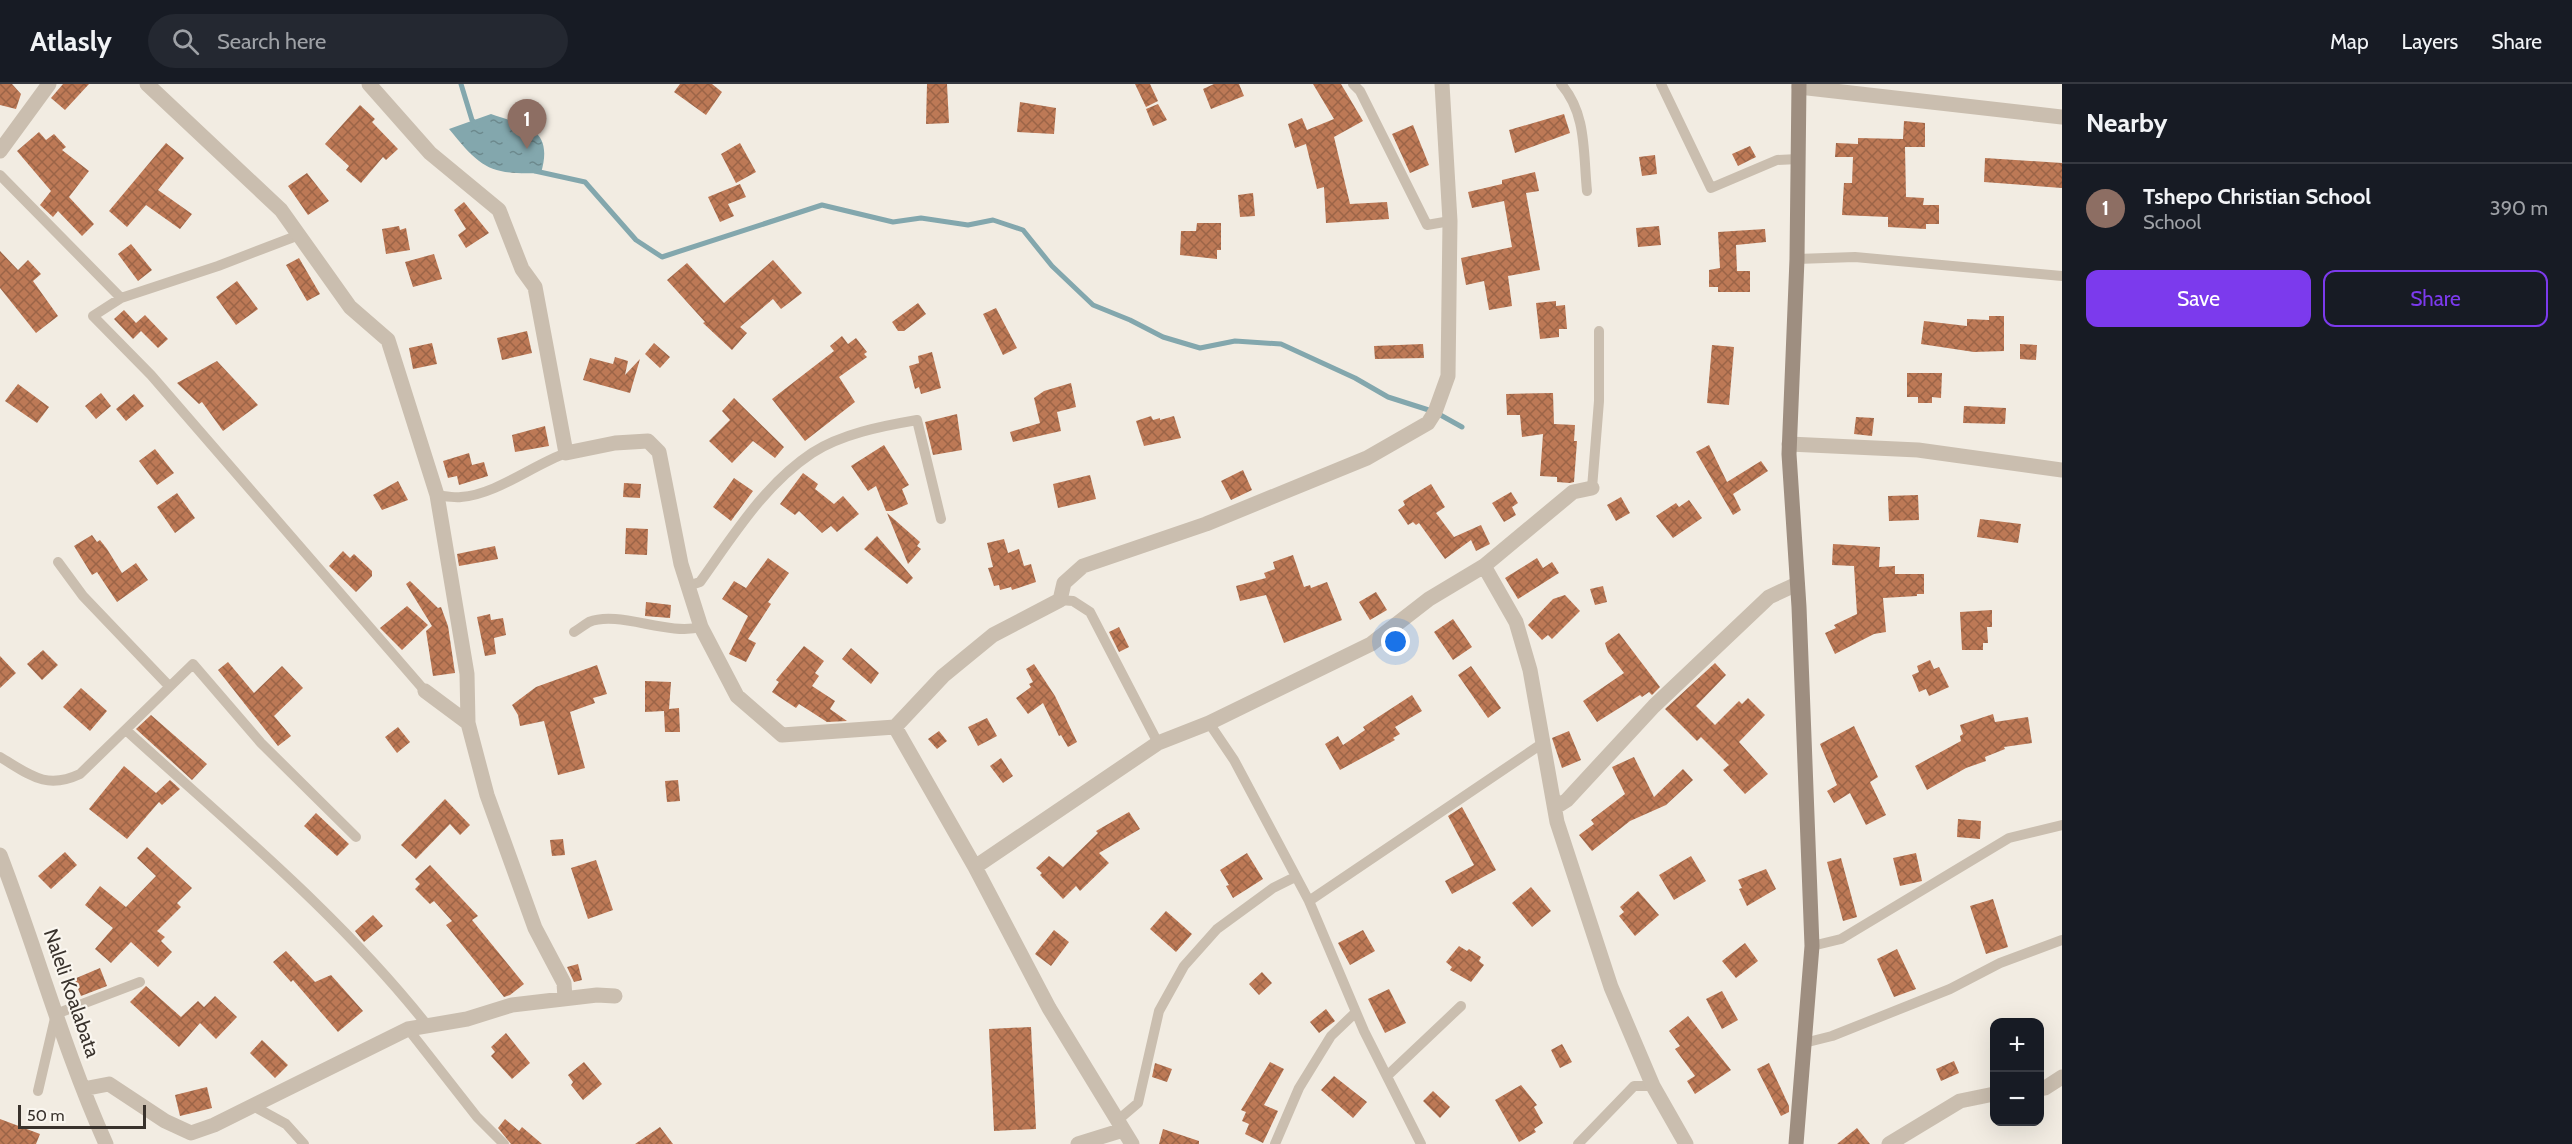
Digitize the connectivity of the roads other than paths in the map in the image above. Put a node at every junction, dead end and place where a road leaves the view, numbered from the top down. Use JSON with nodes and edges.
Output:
{"nodes":[{"id":1,"x":49,"y":84,"type":"edge"},
{"id":2,"x":147,"y":84,"type":"edge"},
{"id":3,"x":369,"y":84,"type":"edge"},
{"id":4,"x":1353,"y":84,"type":"edge"},
{"id":5,"x":1442,"y":84,"type":"edge"},
{"id":6,"x":1561,"y":84,"type":"edge"},
{"id":7,"x":1661,"y":84,"type":"edge"},
{"id":8,"x":1799,"y":85,"type":"edge"},
{"id":9,"x":2062,"y":117,"type":"edge"},
{"id":10,"x":0,"y":151,"type":"edge"},
{"id":11,"x":1798,"y":159,"type":"junction"},
{"id":12,"x":0,"y":175,"type":"edge"},
{"id":13,"x":1587,"y":190,"type":"dead end"},
{"id":14,"x":1450,"y":221,"type":"junction"},
{"id":15,"x":299,"y":235,"type":"junction"},
{"id":16,"x":1797,"y":259,"type":"junction"},
{"id":17,"x":2062,"y":276,"type":"edge"},
{"id":18,"x":121,"y":298,"type":"junction"},
{"id":19,"x":1599,"y":331,"type":"dead end"},
{"id":20,"x":1789,"y":444,"type":"junction"},
{"id":21,"x":566,"y":453,"type":"junction"},
{"id":22,"x":2062,"y":470,"type":"edge"},
{"id":23,"x":1592,"y":488,"type":"joint"},
{"id":24,"x":437,"y":495,"type":"junction"},
{"id":25,"x":941,"y":519,"type":"dead end"},
{"id":26,"x":58,"y":562,"type":"dead end"},
{"id":27,"x":1484,"y":566,"type":"junction"},
{"id":28,"x":1797,"y":584,"type":"junction"},
{"id":29,"x":688,"y":586,"type":"junction"},
{"id":30,"x":1060,"y":600,"type":"junction"},
{"id":31,"x":701,"y":627,"type":"junction"},
{"id":32,"x":574,"y":633,"type":"dead end"},
{"id":33,"x":169,"y":686,"type":"junction"},
{"id":34,"x":425,"y":691,"type":"joint"},
{"id":35,"x":468,"y":723,"type":"junction"},
{"id":36,"x":1209,"y":723,"type":"junction"},
{"id":37,"x":896,"y":727,"type":"junction"},
{"id":38,"x":127,"y":731,"type":"junction"},
{"id":39,"x":1543,"y":742,"type":"junction"},
{"id":40,"x":1158,"y":743,"type":"junction"},
{"id":41,"x":0,"y":757,"type":"edge"},
{"id":42,"x":1556,"y":807,"type":"junction"},
{"id":43,"x":2062,"y":825,"type":"edge"},
{"id":44,"x":356,"y":837,"type":"dead end"},
{"id":45,"x":0,"y":855,"type":"edge"},
{"id":46,"x":975,"y":867,"type":"junction"},
{"id":47,"x":1295,"y":877,"type":"junction"},
{"id":48,"x":1309,"y":902,"type":"junction"},
{"id":49,"x":2062,"y":940,"type":"edge"},
{"id":50,"x":1812,"y":946,"type":"junction"},
{"id":51,"x":140,"y":982,"type":"dead end"},
{"id":52,"x":615,"y":996,"type":"dead end"},
{"id":53,"x":565,"y":998,"type":"junction"},
{"id":54,"x":1461,"y":1006,"type":"dead end"},
{"id":55,"x":1356,"y":1012,"type":"junction"},
{"id":56,"x":56,"y":1014,"type":"junction"},
{"id":57,"x":427,"y":1025,"type":"junction"},
{"id":58,"x":408,"y":1029,"type":"junction"},
{"id":59,"x":1804,"y":1043,"type":"junction"},
{"id":60,"x":1387,"y":1076,"type":"junction"},
{"id":61,"x":2062,"y":1078,"type":"edge"},
{"id":62,"x":1653,"y":1086,"type":"junction"},
{"id":63,"x":2044,"y":1087,"type":"edge"},
{"id":64,"x":83,"y":1089,"type":"junction"},
{"id":65,"x":38,"y":1091,"type":"dead end"},
{"id":66,"x":1990,"y":1095,"type":"edge"},
{"id":67,"x":253,"y":1106,"type":"junction"},
{"id":68,"x":1120,"y":1125,"type":"junction"},
{"id":69,"x":106,"y":1144,"type":"edge"},
{"id":70,"x":304,"y":1144,"type":"edge"},
{"id":71,"x":504,"y":1144,"type":"edge"},
{"id":72,"x":1078,"y":1144,"type":"edge"},
{"id":73,"x":1132,"y":1144,"type":"edge"},
{"id":74,"x":1275,"y":1144,"type":"edge"},
{"id":75,"x":1421,"y":1144,"type":"edge"},
{"id":76,"x":1578,"y":1144,"type":"edge"},
{"id":77,"x":1686,"y":1144,"type":"edge"},
{"id":78,"x":1796,"y":1144,"type":"edge"},
{"id":79,"x":1889,"y":1144,"type":"edge"}],
"edges":[{"from":1,"to":10,"type":"street"},
{"from":2,"to":15,"type":"street"},
{"from":3,"to":21,"type":"street"},
{"from":4,"to":14,"type":"lane"},
{"from":5,"to":14,"type":"street"},
{"from":6,"to":13,"type":"lane"},
{"from":7,"to":11,"type":"lane"},
{"from":8,"to":9,"type":"street"},
{"from":8,"to":11,"type":"street"},
{"from":11,"to":16,"type":"street"},
{"from":12,"to":18,"type":"lane"},
{"from":14,"to":30,"type":"street"},
{"from":15,"to":18,"type":"lane"},
{"from":15,"to":24,"type":"street"},
{"from":16,"to":17,"type":"lane"},
{"from":16,"to":20,"type":"street"},
{"from":18,"to":34,"type":"lane"},
{"from":19,"to":23,"type":"lane"},
{"from":20,"to":22,"type":"street"},
{"from":20,"to":28,"type":"street"},
{"from":21,"to":24,"type":"lane"},
{"from":21,"to":29,"type":"street"},
{"from":23,"to":27,"type":"street"},
{"from":24,"to":35,"type":"street"},
{"from":25,"to":29,"type":"lane"},
{"from":26,"to":33,"type":"lane"},
{"from":27,"to":36,"type":"street"},
{"from":27,"to":39,"type":"street"},
{"from":28,"to":42,"type":"street"},
{"from":28,"to":50,"type":"street"},
{"from":29,"to":31,"type":"street"},
{"from":30,"to":37,"type":"street"},
{"from":30,"to":40,"type":"lane"},
{"from":31,"to":32,"type":"lane"},
{"from":31,"to":37,"type":"street"},
{"from":33,"to":38,"type":"lane"},
{"from":33,"to":44,"type":"lane"},
{"from":34,"to":35,"type":"street"},
{"from":35,"to":53,"type":"street"},
{"from":36,"to":40,"type":"street"},
{"from":36,"to":47,"type":"lane"},
{"from":37,"to":46,"type":"street"},
{"from":38,"to":41,"type":"lane"},
{"from":38,"to":57,"type":"lane"},
{"from":39,"to":42,"type":"street"},
{"from":39,"to":48,"type":"lane"},
{"from":40,"to":46,"type":"street"},
{"from":42,"to":62,"type":"street"},
{"from":43,"to":50,"type":"lane"},
{"from":45,"to":56,"type":"street","name":"Naleli Koalabata"},
{"from":46,"to":68,"type":"street"},
{"from":47,"to":48,"type":"lane"},
{"from":47,"to":68,"type":"lane"},
{"from":48,"to":55,"type":"lane"},
{"from":49,"to":59,"type":"lane"},
{"from":50,"to":59,"type":"street"},
{"from":51,"to":56,"type":"lane"},
{"from":52,"to":53,"type":"street"},
{"from":53,"to":57,"type":"street"},
{"from":54,"to":60,"type":"lane"},
{"from":55,"to":60,"type":"lane"},
{"from":55,"to":74,"type":"lane"},
{"from":56,"to":64,"type":"street","name":"Naleli Koalabata"},
{"from":56,"to":65,"type":"lane"},
{"from":57,"to":58,"type":"street"},
{"from":58,"to":67,"type":"street"},
{"from":58,"to":71,"type":"lane"},
{"from":59,"to":78,"type":"street"},
{"from":60,"to":75,"type":"lane"},
{"from":61,"to":63,"type":"street"},
{"from":62,"to":76,"type":"lane"},
{"from":62,"to":77,"type":"street"},
{"from":64,"to":67,"type":"street"},
{"from":64,"to":69,"type":"street","name":"Naleli Koalabata"},
{"from":66,"to":79,"type":"street"},
{"from":67,"to":70,"type":"lane"},
{"from":68,"to":72,"type":"street"},
{"from":68,"to":73,"type":"street"}]}
